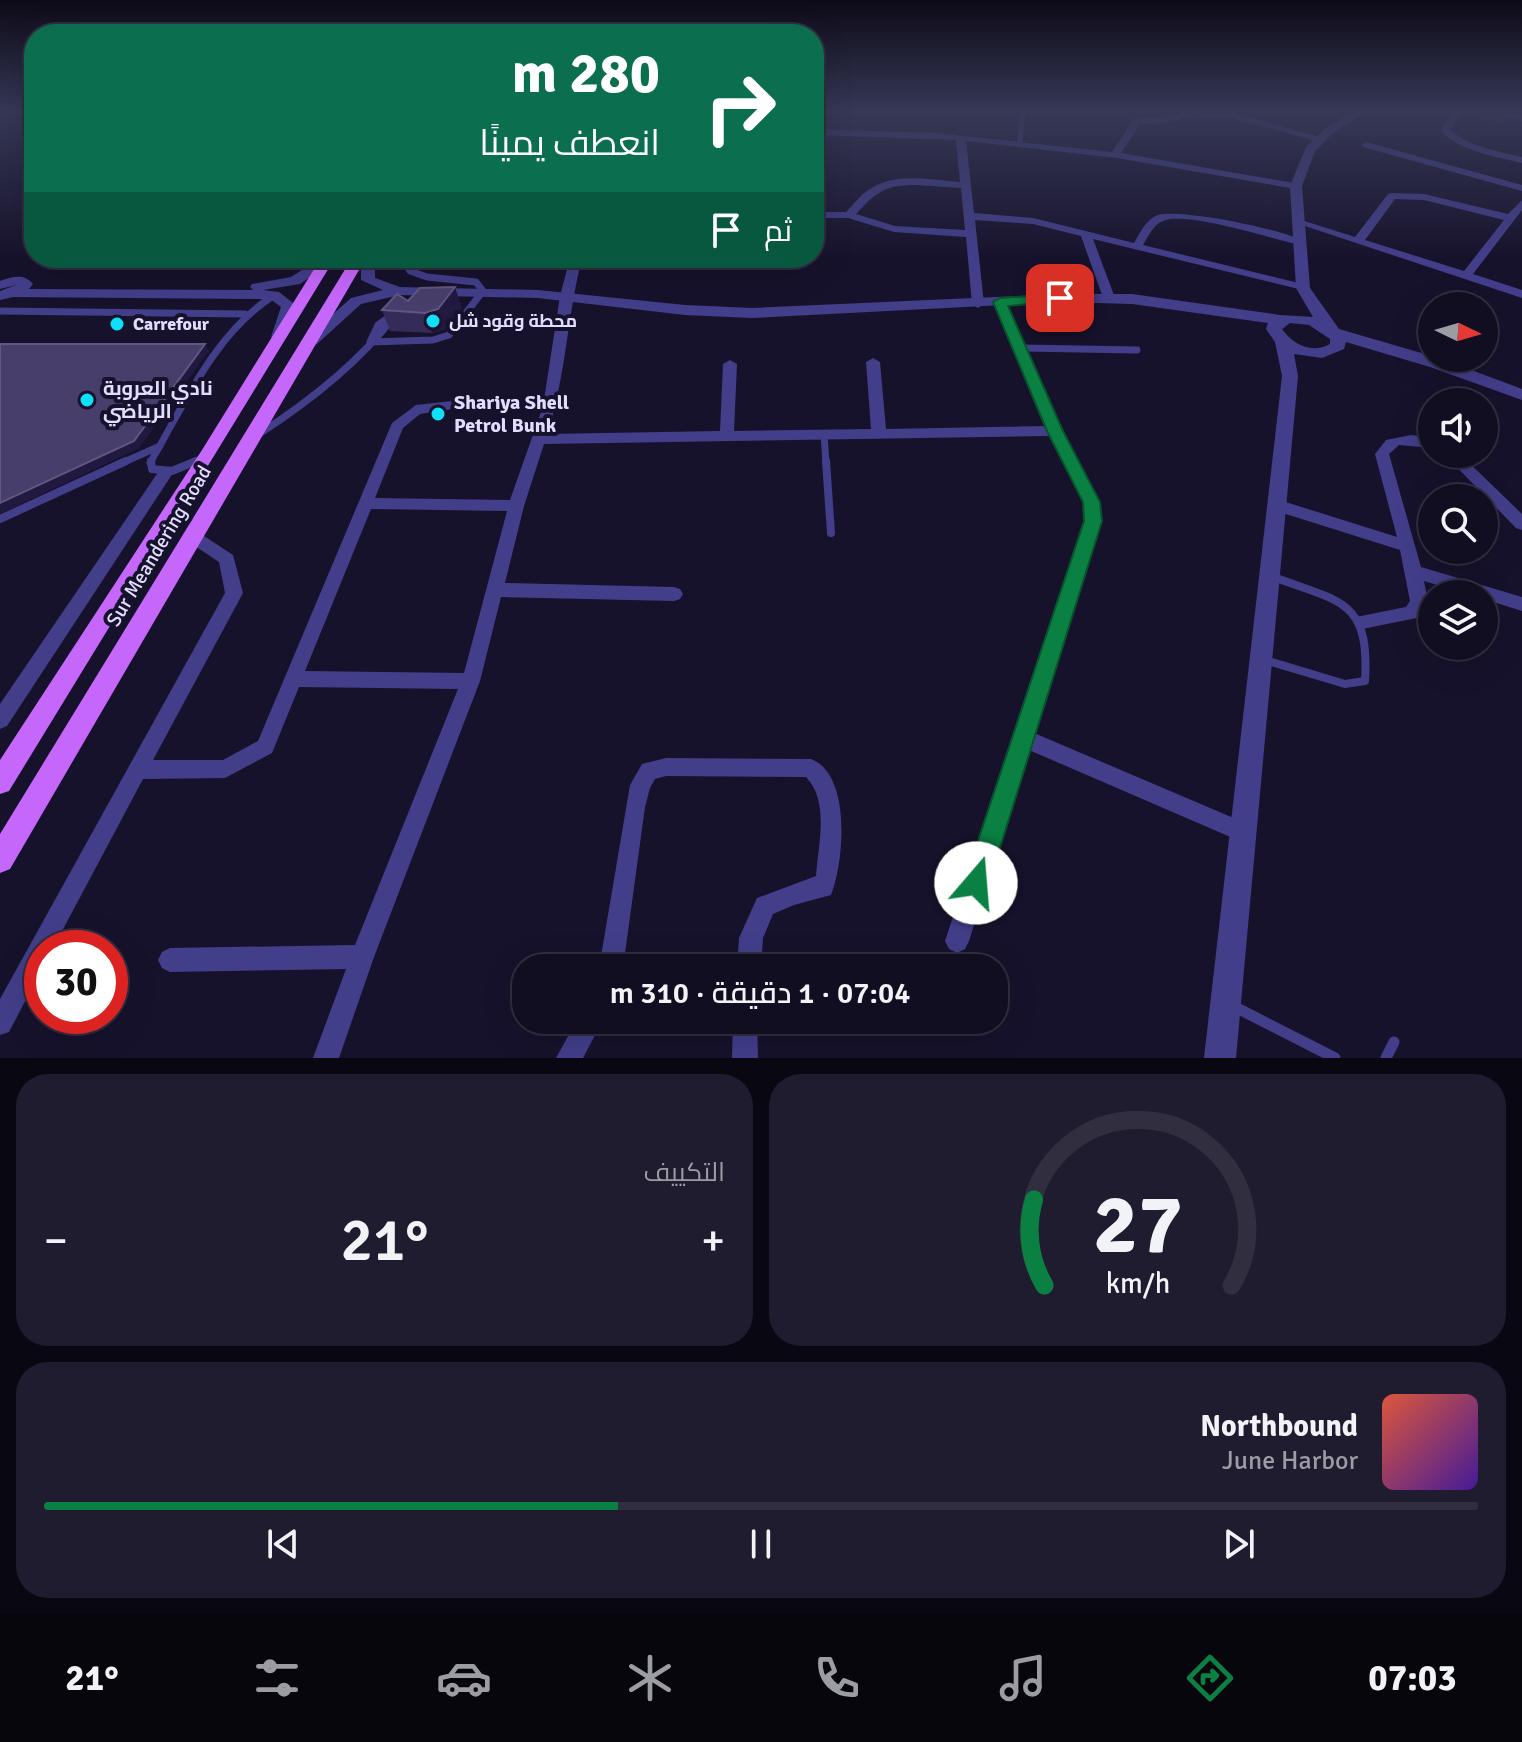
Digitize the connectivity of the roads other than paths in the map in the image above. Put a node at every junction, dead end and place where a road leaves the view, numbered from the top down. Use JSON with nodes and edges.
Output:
{"nodes":[{"id":1,"x":963,"y":160,"type":"edge"},
{"id":2,"x":1146,"y":160,"type":"edge"},
{"id":3,"x":1306,"y":160,"type":"edge"},
{"id":4,"x":1422,"y":160,"type":"edge"},
{"id":5,"x":966,"y":185,"type":"junction"},
{"id":6,"x":1296,"y":186,"type":"junction"},
{"id":7,"x":1522,"y":188,"type":"edge"},
{"id":8,"x":1522,"y":203,"type":"edge"},
{"id":9,"x":824,"y":215,"type":"edge"},
{"id":10,"x":849,"y":215,"type":"junction"},
{"id":11,"x":969,"y":216,"type":"junction"},
{"id":12,"x":1510,"y":218,"type":"junction"},
{"id":13,"x":1298,"y":222,"type":"junction"},
{"id":14,"x":971,"y":234,"type":"junction"},
{"id":15,"x":1086,"y":234,"type":"junction"},
{"id":16,"x":1358,"y":241,"type":"junction"},
{"id":17,"x":1300,"y":242,"type":"junction"},
{"id":18,"x":1137,"y":246,"type":"junction"},
{"id":19,"x":314,"y":268,"type":"edge"},
{"id":20,"x":322,"y":268,"type":"edge"},
{"id":21,"x":353,"y":268,"type":"edge"},
{"id":22,"x":368,"y":268,"type":"edge"},
{"id":23,"x":409,"y":268,"type":"edge"},
{"id":24,"x":573,"y":268,"type":"edge"},
{"id":25,"x":1466,"y":276,"type":"junction"},
{"id":26,"x":1303,"y":288,"type":"junction"},
{"id":27,"x":431,"y":290,"type":"junction"},
{"id":28,"x":400,"y":291,"type":"junction"},
{"id":29,"x":1522,"y":294,"type":"edge"},
{"id":30,"x":6,"y":295,"type":"edge"},
{"id":31,"x":274,"y":295,"type":"junction"},
{"id":32,"x":566,"y":296,"type":"junction"},
{"id":33,"x":479,"y":297,"type":"junction"},
{"id":34,"x":1109,"y":298,"type":"junction"},
{"id":35,"x":415,"y":301,"type":"edge"},
{"id":36,"x":1000,"y":302,"type":"junction"},
{"id":37,"x":978,"y":304,"type":"junction"},
{"id":38,"x":397,"y":311,"type":"edge"},
{"id":39,"x":245,"y":314,"type":"junction"},
{"id":40,"x":1281,"y":329,"type":"junction"},
{"id":41,"x":1331,"y":330,"type":"junction"},
{"id":42,"x":404,"y":332,"type":"dead end"},
{"id":43,"x":431,"y":333,"type":"dead end"},
{"id":44,"x":425,"y":340,"type":"junction"},
{"id":45,"x":311,"y":341,"type":"junction"},
{"id":46,"x":398,"y":341,"type":"junction"},
{"id":47,"x":370,"y":342,"type":"junction"},
{"id":48,"x":277,"y":343,"type":"junction"},
{"id":49,"x":1022,"y":348,"type":"junction"},
{"id":50,"x":1137,"y":350,"type":"dead end"},
{"id":51,"x":1321,"y":352,"type":"junction"},
{"id":52,"x":1418,"y":357,"type":"edge"},
{"id":53,"x":1418,"y":361,"type":"edge"},
{"id":54,"x":873,"y":362,"type":"dead end"},
{"id":55,"x":730,"y":364,"type":"dead end"},
{"id":56,"x":1460,"y":372,"type":"edge"},
{"id":57,"x":1290,"y":376,"type":"junction"},
{"id":58,"x":1522,"y":395,"type":"edge"},
{"id":59,"x":550,"y":404,"type":"junction"},
{"id":60,"x":1055,"y":431,"type":"junction"},
{"id":61,"x":824,"y":434,"type":"junction"},
{"id":62,"x":879,"y":434,"type":"junction"},
{"id":63,"x":727,"y":436,"type":"junction"},
{"id":64,"x":251,"y":438,"type":"junction"},
{"id":65,"x":537,"y":439,"type":"junction"},
{"id":66,"x":1418,"y":442,"type":"edge"},
{"id":67,"x":161,"y":446,"type":"junction"},
{"id":68,"x":208,"y":454,"type":"junction"},
{"id":69,"x":1465,"y":468,"type":"edge"},
{"id":70,"x":166,"y":472,"type":"junction"},
{"id":71,"x":364,"y":503,"type":"junction"},
{"id":72,"x":1276,"y":505,"type":"junction"},
{"id":73,"x":516,"y":506,"type":"junction"},
{"id":74,"x":0,"y":519,"type":"edge"},
{"id":75,"x":1522,"y":524,"type":"edge"},
{"id":76,"x":831,"y":533,"type":"dead end"},
{"id":77,"x":192,"y":536,"type":"junction"},
{"id":78,"x":1409,"y":547,"type":"junction"},
{"id":79,"x":1414,"y":571,"type":"junction"},
{"id":80,"x":1269,"y":575,"type":"junction"},
{"id":81,"x":495,"y":590,"type":"junction"},
{"id":82,"x":674,"y":594,"type":"dead end"},
{"id":83,"x":1522,"y":604,"type":"edge"},
{"id":84,"x":1362,"y":622,"type":"junction"},
{"id":85,"x":1260,"y":659,"type":"junction"},
{"id":86,"x":293,"y":679,"type":"junction"},
{"id":87,"x":471,"y":681,"type":"junction"},
{"id":88,"x":0,"y":720,"type":"edge"},
{"id":89,"x":1023,"y":738,"type":"junction"},
{"id":90,"x":140,"y":770,"type":"junction"},
{"id":91,"x":0,"y":782,"type":"edge"},
{"id":92,"x":1242,"y":832,"type":"junction"},
{"id":93,"x":0,"y":859,"type":"edge"},
{"id":94,"x":957,"y":941,"type":"dead end"},
{"id":95,"x":613,"y":954,"type":"edge"},
{"id":96,"x":750,"y":954,"type":"edge"},
{"id":97,"x":362,"y":957,"type":"junction"},
{"id":98,"x":170,"y":960,"type":"dead end"},
{"id":99,"x":1227,"y":1003,"type":"junction"},
{"id":100,"x":0,"y":1023,"type":"edge"},
{"id":101,"x":583,"y":1034,"type":"edge"},
{"id":102,"x":745,"y":1034,"type":"edge"},
{"id":103,"x":1394,"y":1042,"type":"dead end"},
{"id":104,"x":326,"y":1058,"type":"edge"},
{"id":105,"x":569,"y":1058,"type":"edge"},
{"id":106,"x":745,"y":1058,"type":"edge"},
{"id":107,"x":1220,"y":1058,"type":"edge"},
{"id":108,"x":1335,"y":1058,"type":"edge"},
{"id":109,"x":1386,"y":1058,"type":"edge"}],
"edges":[{"from":1,"to":5,"type":"street"},
{"from":2,"to":6,"type":"street"},
{"from":3,"to":6,"type":"street"},
{"from":4,"to":7,"type":"street"},
{"from":5,"to":10,"type":"street"},
{"from":5,"to":11,"type":"street"},
{"from":6,"to":13,"type":"street"},
{"from":8,"to":12,"type":"street"},
{"from":9,"to":10,"type":"street"},
{"from":10,"to":14,"type":"street"},
{"from":11,"to":14,"type":"street"},
{"from":11,"to":15,"type":"street"},
{"from":12,"to":16,"type":"street"},
{"from":12,"to":25,"type":"street"},
{"from":13,"to":16,"type":"street"},
{"from":13,"to":17,"type":"street"},
{"from":14,"to":37,"type":"street"},
{"from":15,"to":18,"type":"street"},
{"from":15,"to":34,"type":"street"},
{"from":16,"to":25,"type":"street"},
{"from":17,"to":18,"type":"street"},
{"from":17,"to":26,"type":"street"},
{"from":18,"to":26,"type":"street"},
{"from":19,"to":30,"type":"street"},
{"from":20,"to":48,"type":"main road","name":"Sur Meandering Road"},
{"from":21,"to":45,"type":"main road","name":"Sur Meandering Road"},
{"from":22,"to":28,"type":"street"},
{"from":23,"to":27,"type":"lane"},
{"from":24,"to":32,"type":"street"},
{"from":25,"to":29,"type":"street"},
{"from":26,"to":40,"type":"street"},
{"from":26,"to":41,"type":"street"},
{"from":27,"to":28,"type":"street"},
{"from":27,"to":33,"type":"street"},
{"from":27,"to":35,"type":"lane"},
{"from":28,"to":45,"type":"street"},
{"from":30,"to":31,"type":"street"},
{"from":30,"to":39,"type":"lane"},
{"from":31,"to":39,"type":"lane"},
{"from":31,"to":48,"type":"street"},
{"from":32,"to":33,"type":"street"},
{"from":32,"to":37,"type":"street"},
{"from":32,"to":59,"type":"street"},
{"from":33,"to":44,"type":"lane"},
{"from":34,"to":36,"type":"street"},
{"from":34,"to":40,"type":"street"},
{"from":36,"to":37,"type":"street"},
{"from":36,"to":49,"type":"street"},
{"from":38,"to":47,"type":"lane"},
{"from":39,"to":67,"type":"lane"},
{"from":40,"to":41,"type":"street"},
{"from":40,"to":51,"type":"street"},
{"from":40,"to":57,"type":"street"},
{"from":41,"to":51,"type":"street"},
{"from":41,"to":52,"type":"street"},
{"from":42,"to":46,"type":"lane"},
{"from":43,"to":44,"type":"lane"},
{"from":44,"to":46,"type":"lane"},
{"from":45,"to":64,"type":"main road","name":"Sur Meandering Road"},
{"from":46,"to":47,"type":"lane"},
{"from":47,"to":64,"type":"lane"},
{"from":48,"to":68,"type":"main road","name":"Sur Meandering Road"},
{"from":49,"to":50,"type":"lane"},
{"from":49,"to":60,"type":"street"},
{"from":51,"to":53,"type":"street"},
{"from":51,"to":57,"type":"street"},
{"from":54,"to":62,"type":"street"},
{"from":55,"to":63,"type":"street"},
{"from":56,"to":58,"type":"street"},
{"from":57,"to":72,"type":"street"},
{"from":59,"to":65,"type":"street"},
{"from":59,"to":71,"type":"street"},
{"from":60,"to":62,"type":"street"},
{"from":60,"to":89,"type":"street"},
{"from":61,"to":62,"type":"street"},
{"from":61,"to":63,"type":"street"},
{"from":61,"to":76,"type":"lane"},
{"from":63,"to":65,"type":"street"},
{"from":64,"to":77,"type":"main road","name":"Sur Meandering Road"},
{"from":65,"to":73,"type":"street"},
{"from":66,"to":78,"type":"street"},
{"from":67,"to":70,"type":"lane"},
{"from":67,"to":74,"type":"lane"},
{"from":68,"to":70,"type":"lane"},
{"from":68,"to":91,"type":"main road","name":"Sur Meandering Road"},
{"from":69,"to":75,"type":"street"},
{"from":70,"to":88,"type":"street"},
{"from":71,"to":73,"type":"street"},
{"from":71,"to":86,"type":"street"},
{"from":72,"to":78,"type":"street"},
{"from":72,"to":80,"type":"street"},
{"from":73,"to":81,"type":"street"},
{"from":77,"to":90,"type":"street"},
{"from":77,"to":93,"type":"main road","name":"Sur Meandering Road"},
{"from":78,"to":79,"type":"street"},
{"from":79,"to":83,"type":"street"},
{"from":79,"to":84,"type":"street"},
{"from":80,"to":84,"type":"lane"},
{"from":80,"to":85,"type":"street"},
{"from":81,"to":82,"type":"street"},
{"from":81,"to":87,"type":"street"},
{"from":84,"to":85,"type":"lane"},
{"from":85,"to":92,"type":"street"},
{"from":86,"to":87,"type":"street"},
{"from":86,"to":90,"type":"street"},
{"from":87,"to":97,"type":"street"},
{"from":89,"to":92,"type":"street"},
{"from":89,"to":94,"type":"street"},
{"from":90,"to":100,"type":"street"},
{"from":92,"to":99,"type":"street"},
{"from":95,"to":96,"type":"street"},
{"from":97,"to":98,"type":"street"},
{"from":97,"to":104,"type":"street"},
{"from":99,"to":107,"type":"street"},
{"from":99,"to":108,"type":"lane"},
{"from":101,"to":105,"type":"street"},
{"from":102,"to":106,"type":"street"},
{"from":103,"to":109,"type":"lane"}]}
